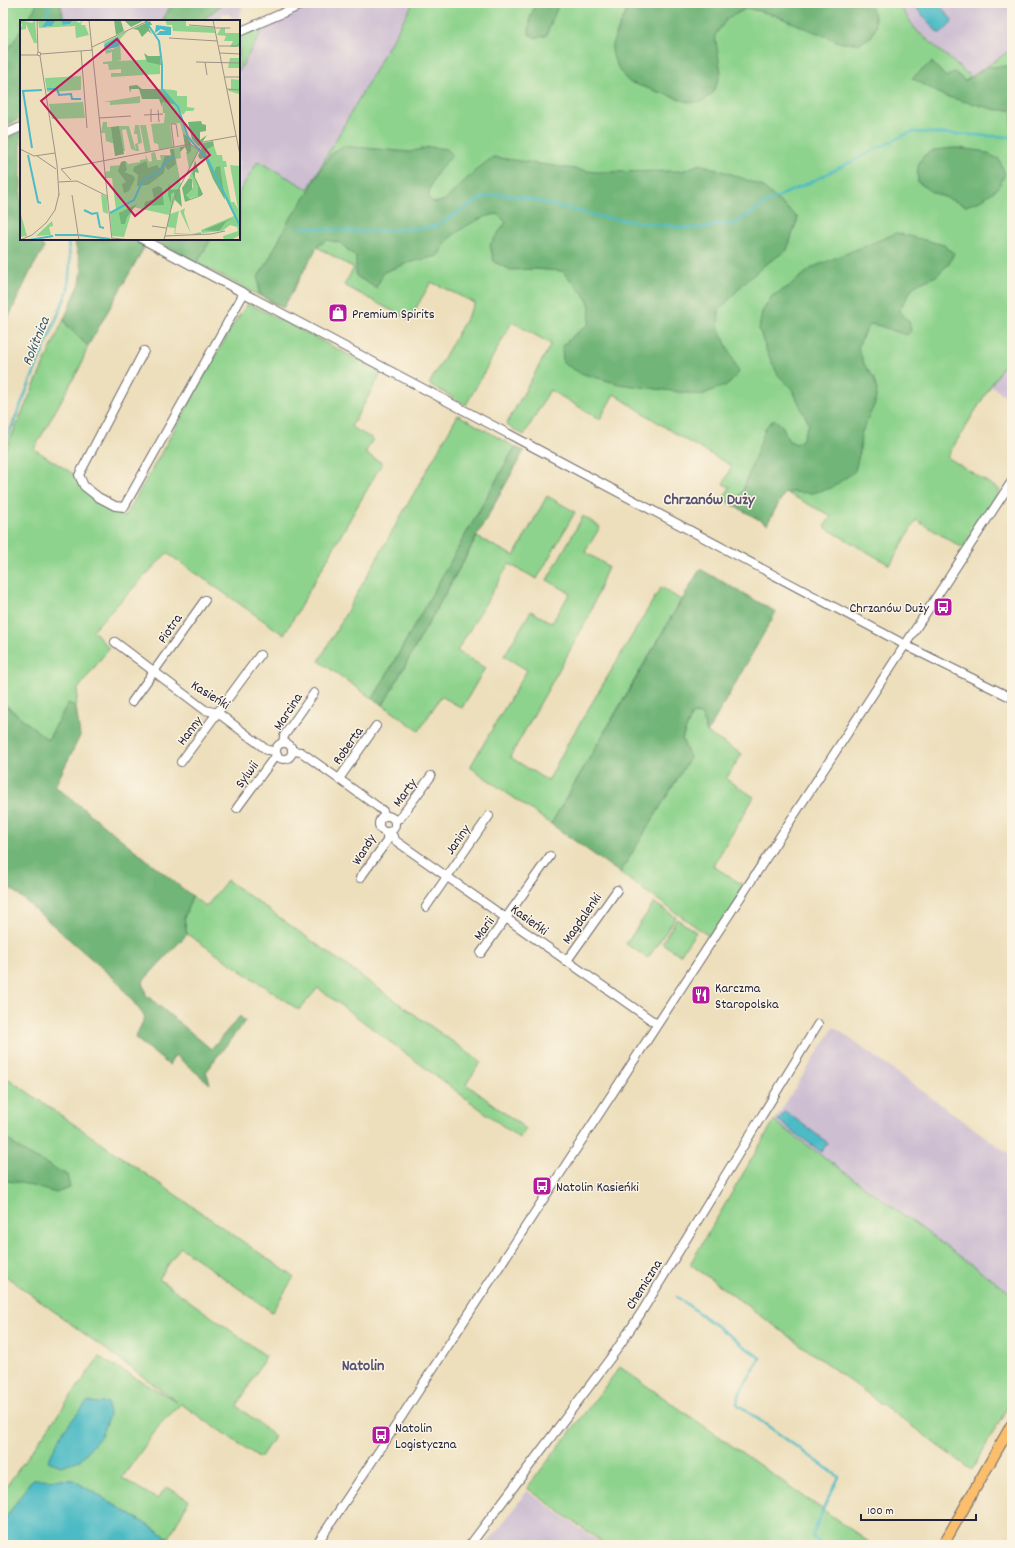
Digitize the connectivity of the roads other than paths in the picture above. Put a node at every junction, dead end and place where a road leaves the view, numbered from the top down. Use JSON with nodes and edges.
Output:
{"nodes":[{"id":1,"x":306,"y":3,"type":"edge"},
{"id":2,"x":240,"y":32,"type":"edge"},
{"id":3,"x":20,"y":127,"type":"edge"},
{"id":4,"x":3,"y":135,"type":"edge"},
{"id":5,"x":144,"y":240,"type":"edge"},
{"id":6,"x":244,"y":293,"type":"junction"},
{"id":7,"x":144,"y":351,"type":"dead end"},
{"id":8,"x":1012,"y":481,"type":"edge"},
{"id":9,"x":205,"y":600,"type":"dead end"},
{"id":10,"x":115,"y":642,"type":"dead end"},
{"id":11,"x":906,"y":644,"type":"junction"},
{"id":12,"x":260,"y":654,"type":"dead end"},
{"id":13,"x":154,"y":671,"type":"junction"},
{"id":14,"x":314,"y":693,"type":"dead end"},
{"id":15,"x":1012,"y":698,"type":"edge"},
{"id":16,"x":132,"y":702,"type":"dead end"},
{"id":17,"x":218,"y":713,"type":"junction"},
{"id":18,"x":376,"y":726,"type":"dead end"},
{"id":19,"x":284,"y":743,"type":"junction"},
{"id":20,"x":292,"y":751,"type":"junction"},
{"id":21,"x":276,"y":753,"type":"junction"},
{"id":22,"x":181,"y":762,"type":"dead end"},
{"id":23,"x":432,"y":776,"type":"dead end"},
{"id":24,"x":339,"y":779,"type":"junction"},
{"id":25,"x":237,"y":808,"type":"dead end"},
{"id":26,"x":385,"y":816,"type":"junction"},
{"id":27,"x":489,"y":816,"type":"dead end"},
{"id":28,"x":395,"y":820,"type":"junction"},
{"id":29,"x":388,"y":832,"type":"junction"},
{"id":30,"x":550,"y":856,"type":"dead end"},
{"id":31,"x":446,"y":877,"type":"junction"},
{"id":32,"x":360,"y":878,"type":"dead end"},
{"id":33,"x":617,"y":890,"type":"dead end"},
{"id":34,"x":426,"y":907,"type":"dead end"},
{"id":35,"x":506,"y":918,"type":"junction"},
{"id":36,"x":481,"y":953,"type":"dead end"},
{"id":37,"x":566,"y":962,"type":"junction"},
{"id":38,"x":657,"y":1024,"type":"junction"},
{"id":39,"x":818,"y":1024,"type":"dead end"},
{"id":40,"x":1012,"y":1424,"type":"edge"},
{"id":41,"x":316,"y":1545,"type":"edge"},
{"id":42,"x":470,"y":1545,"type":"edge"},
{"id":43,"x":942,"y":1545,"type":"edge"}],
"edges":[{"from":1,"to":2,"type":"street"},
{"from":3,"to":4,"type":"street"},
{"from":5,"to":6,"type":"street"},
{"from":6,"to":7,"type":"street"},
{"from":6,"to":11,"type":"street"},
{"from":8,"to":11,"type":"street"},
{"from":9,"to":13,"type":"street","name":"Piotra"},
{"from":10,"to":13,"type":"street","name":"Kasieńki"},
{"from":11,"to":15,"type":"street"},
{"from":11,"to":38,"type":"street"},
{"from":12,"to":17,"type":"street","name":"Hanny"},
{"from":13,"to":16,"type":"street","name":"Piotra"},
{"from":13,"to":17,"type":"street","name":"Kasieńki"},
{"from":14,"to":19,"type":"street","name":"Marcina"},
{"from":17,"to":21,"type":"street","name":"Kasieńki"},
{"from":17,"to":22,"type":"street","name":"Hanny"},
{"from":18,"to":24,"type":"street","name":"Roberta"},
{"from":19,"to":20,"type":"street"},
{"from":19,"to":21,"type":"street"},
{"from":20,"to":21,"type":"street"},
{"from":20,"to":24,"type":"street"},
{"from":21,"to":25,"type":"street","name":"Sylwii"},
{"from":23,"to":28,"type":"street","name":"Marty"},
{"from":24,"to":26,"type":"street"},
{"from":26,"to":28,"type":"street"},
{"from":26,"to":29,"type":"street"},
{"from":27,"to":31,"type":"street","name":"Janiny"},
{"from":28,"to":29,"type":"street"},
{"from":29,"to":31,"type":"street","name":"Kasieńki"},
{"from":29,"to":32,"type":"street","name":"Wandy"},
{"from":30,"to":35,"type":"street","name":"Marii"},
{"from":31,"to":34,"type":"street","name":"Janiny"},
{"from":31,"to":35,"type":"street","name":"Kasieńki"},
{"from":33,"to":37,"type":"street","name":"Magdalenki"},
{"from":35,"to":36,"type":"street","name":"Marii"},
{"from":35,"to":37,"type":"street","name":"Kasieńki"},
{"from":37,"to":38,"type":"street","name":"Kasieńki"},
{"from":38,"to":41,"type":"street"},
{"from":39,"to":42,"type":"street","name":"Chemiczna"},
{"from":40,"to":43,"type":"main road"}]}
